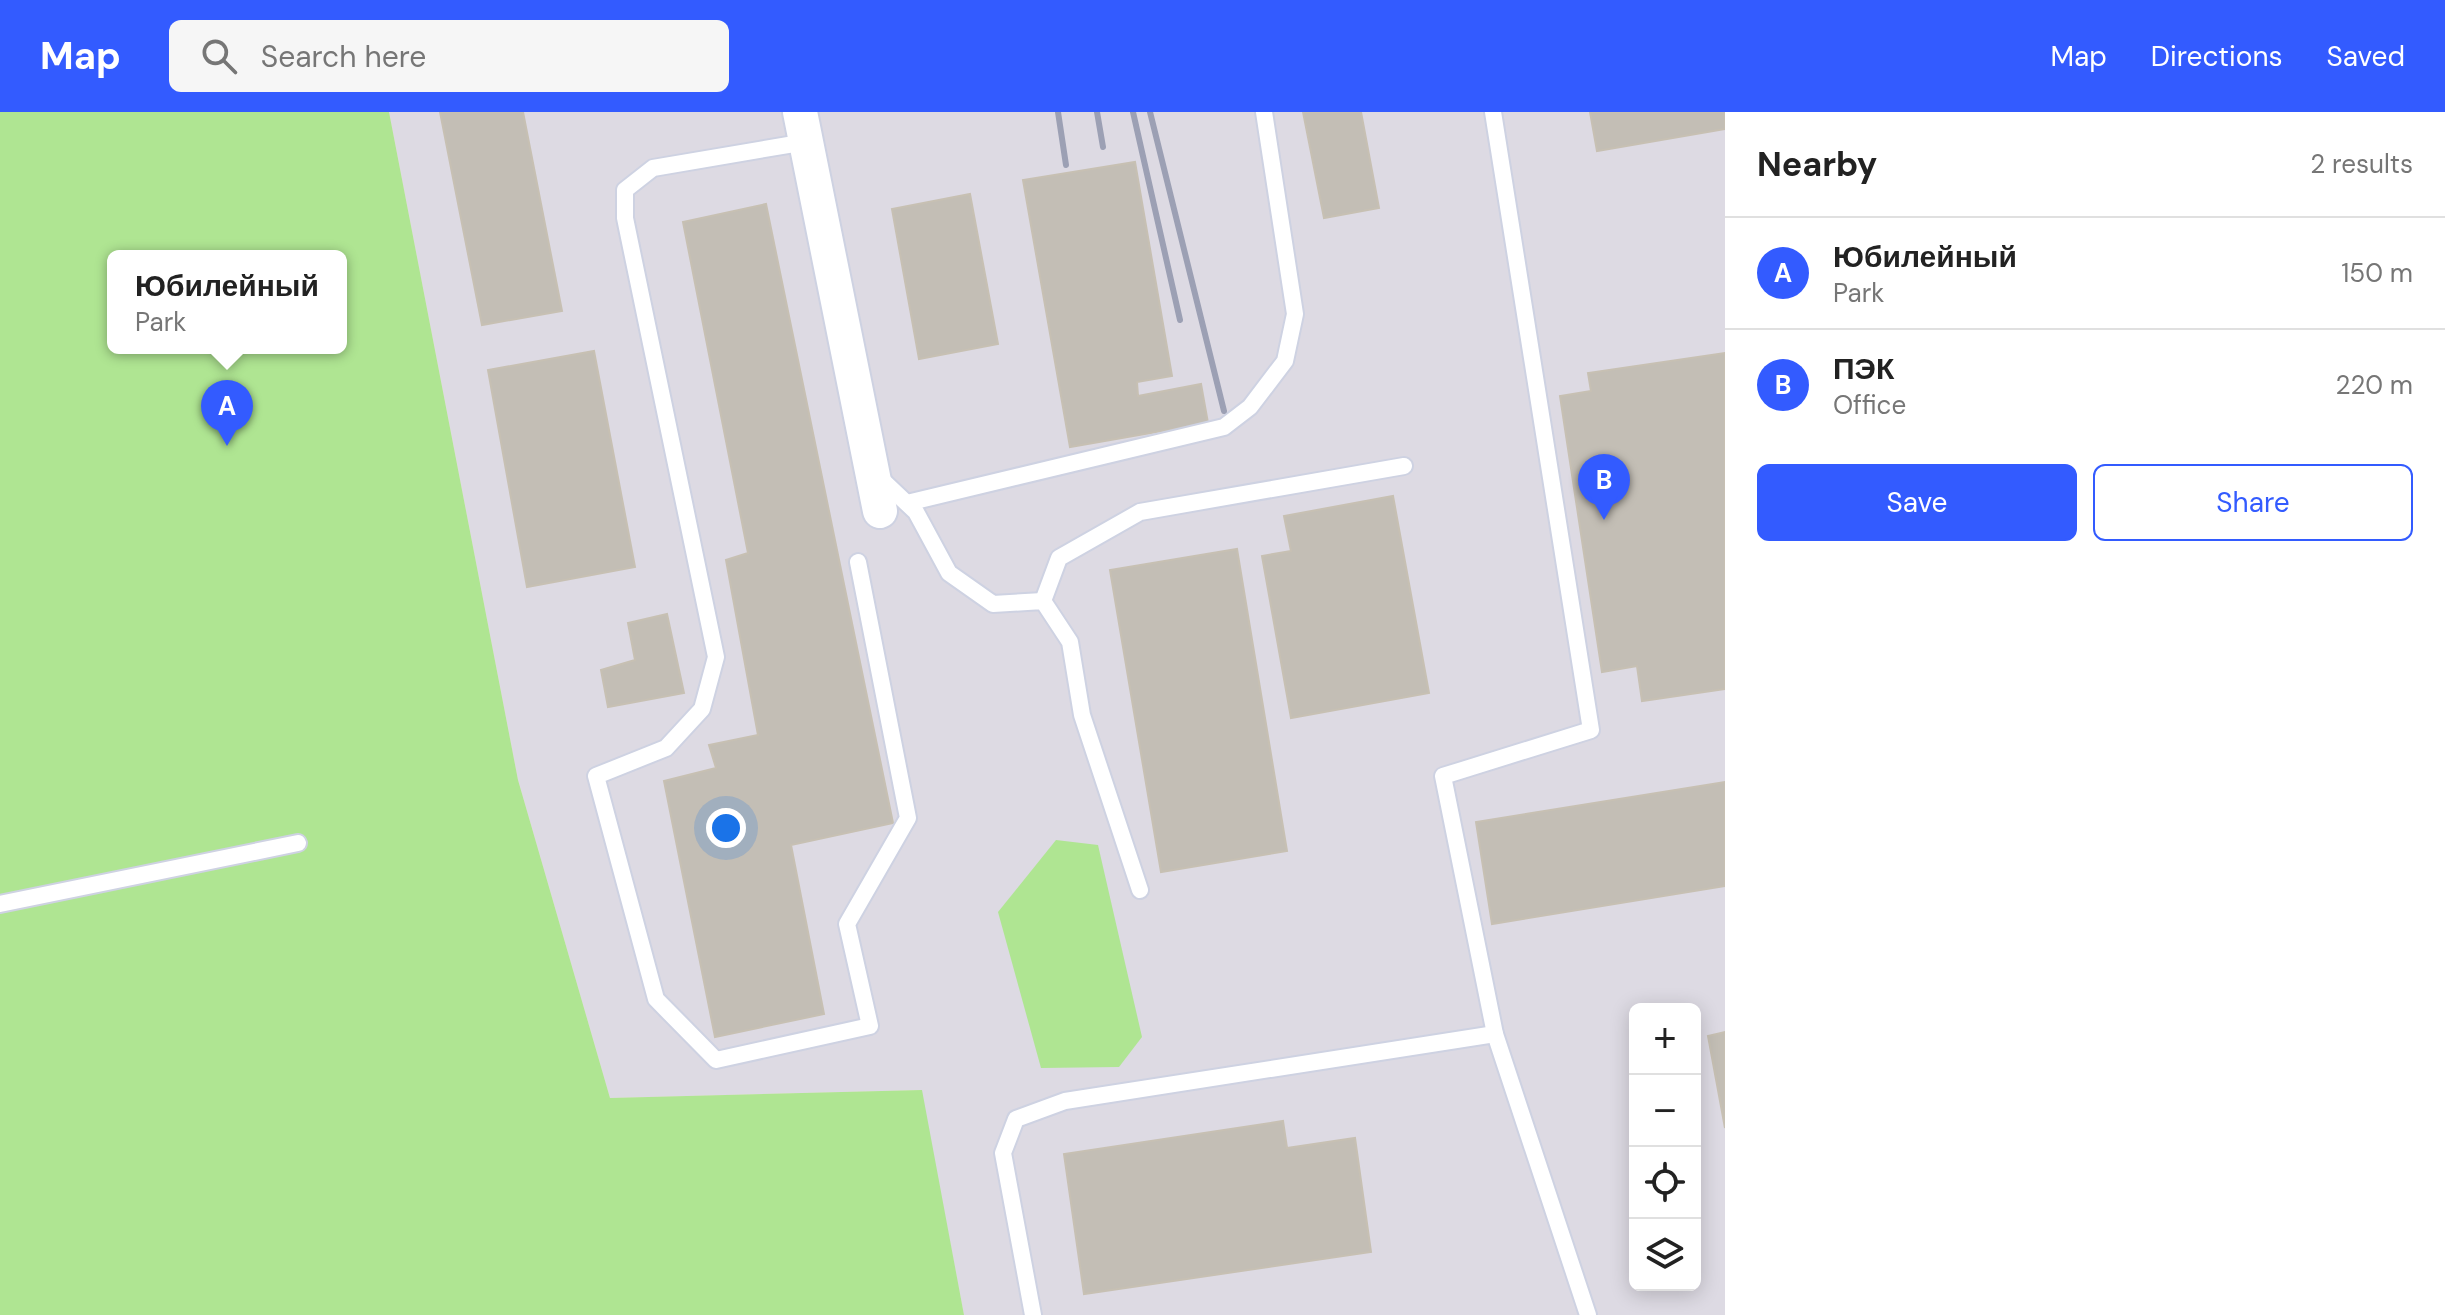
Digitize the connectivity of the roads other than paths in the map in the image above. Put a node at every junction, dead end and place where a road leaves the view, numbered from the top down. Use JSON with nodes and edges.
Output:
{"nodes":[{"id":1,"x":1264,"y":112,"type":"edge"},
{"id":2,"x":1493,"y":112,"type":"edge"},
{"id":3,"x":803,"y":127,"type":"edge"},
{"id":4,"x":1404,"y":466,"type":"dead end"},
{"id":5,"x":893,"y":507,"type":"junction"},
{"id":6,"x":858,"y":562,"type":"dead end"},
{"id":7,"x":1043,"y":601,"type":"junction"},
{"id":8,"x":298,"y":843,"type":"dead end"},
{"id":9,"x":1140,"y":890,"type":"dead end"},
{"id":10,"x":0,"y":904,"type":"edge"},
{"id":11,"x":1495,"y":1034,"type":"junction"},
{"id":12,"x":1033,"y":1315,"type":"edge"},
{"id":13,"x":1588,"y":1315,"type":"edge"}],
"edges":[{"from":1,"to":5,"type":"lane"},
{"from":2,"to":11,"type":"lane"},
{"from":3,"to":5,"type":"street"},
{"from":3,"to":6,"type":"lane"},
{"from":4,"to":7,"type":"lane"},
{"from":5,"to":7,"type":"lane"},
{"from":7,"to":9,"type":"lane"},
{"from":8,"to":10,"type":"lane"},
{"from":11,"to":12,"type":"lane"},
{"from":11,"to":13,"type":"lane"}]}
